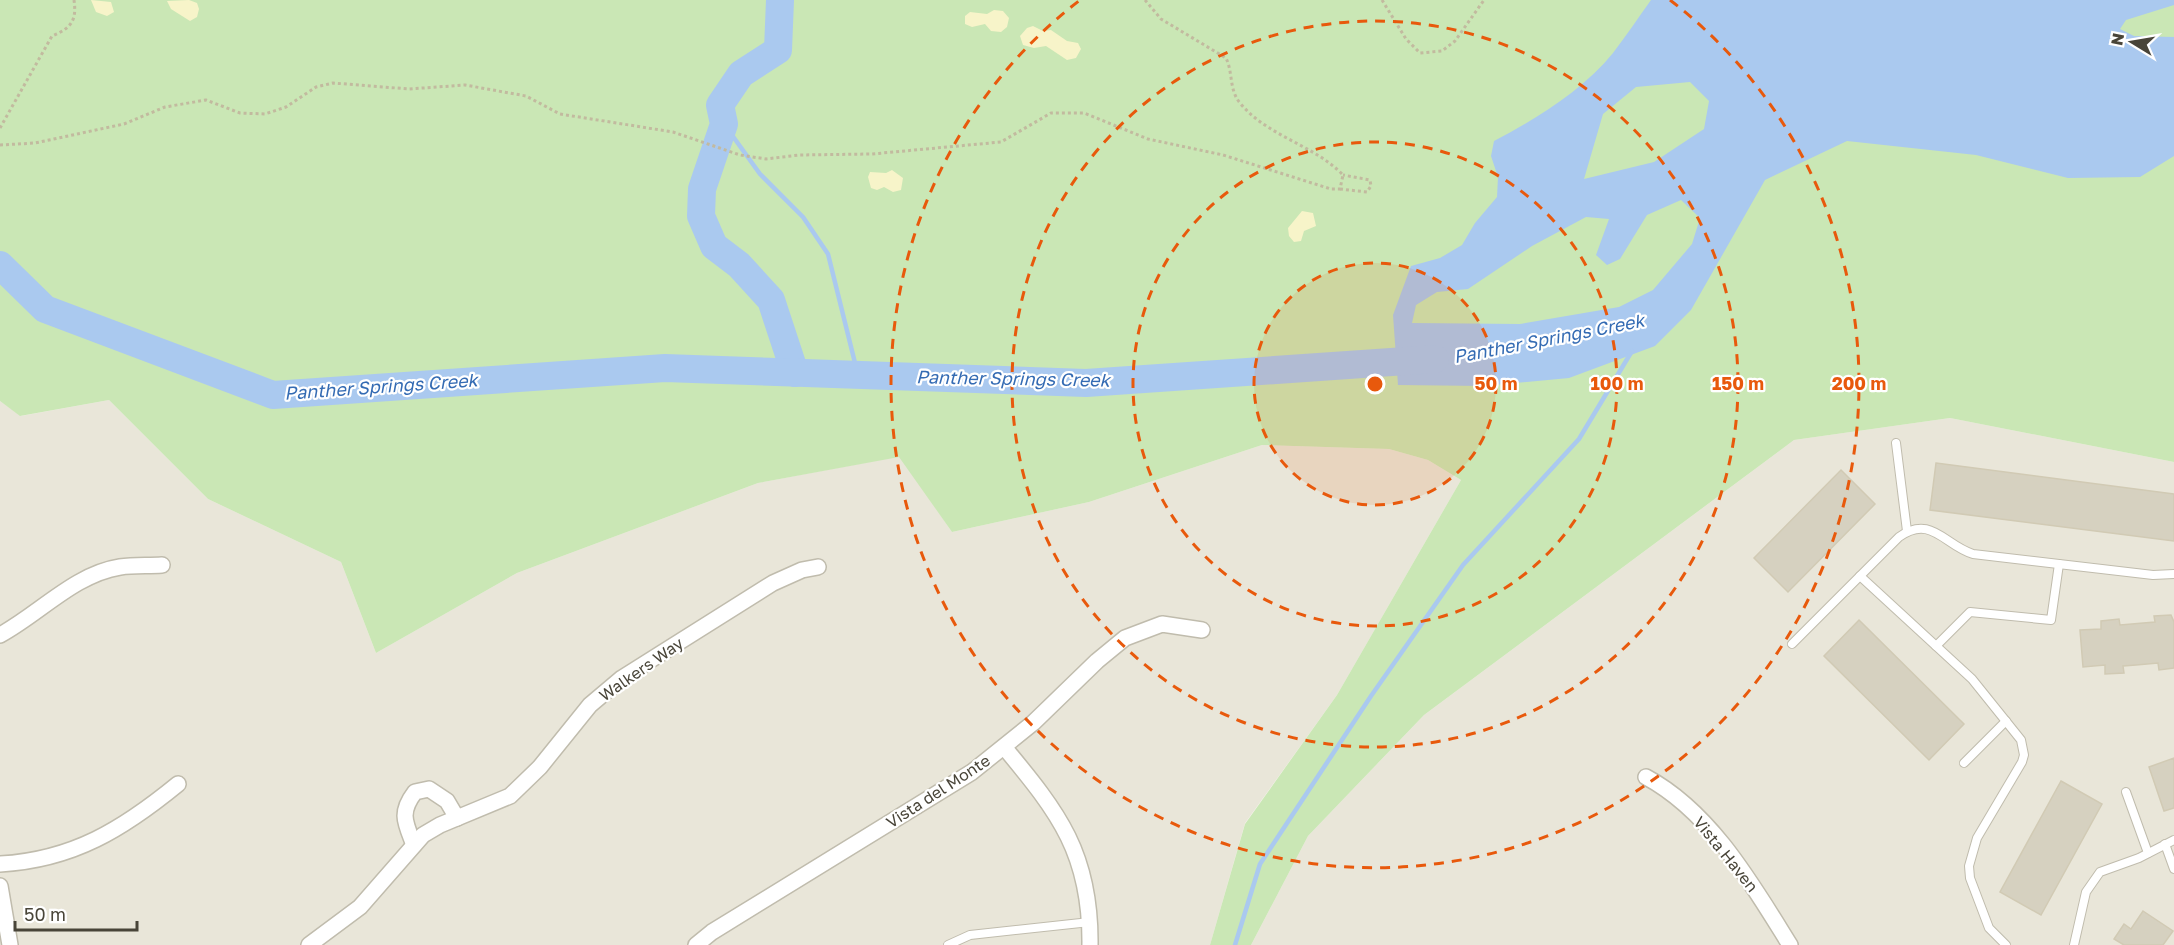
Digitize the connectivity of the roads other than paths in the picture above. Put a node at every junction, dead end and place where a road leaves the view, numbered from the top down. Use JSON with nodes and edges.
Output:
{"nodes":[{"id":1,"x":1896,"y":443,"type":"dead end"},
{"id":2,"x":1907,"y":531,"type":"junction"},
{"id":3,"x":2059,"y":564,"type":"junction"},
{"id":4,"x":162,"y":565,"type":"dead end"},
{"id":5,"x":818,"y":567,"type":"dead end"},
{"id":6,"x":2174,"y":574,"type":"edge"},
{"id":7,"x":1860,"y":576,"type":"junction"},
{"id":8,"x":1202,"y":630,"type":"dead end"},
{"id":9,"x":0,"y":635,"type":"edge"},
{"id":10,"x":1792,"y":644,"type":"dead end"},
{"id":11,"x":1936,"y":646,"type":"junction"},
{"id":12,"x":2006,"y":721,"type":"junction"},
{"id":13,"x":1004,"y":747,"type":"junction"},
{"id":14,"x":1964,"y":763,"type":"dead end"},
{"id":15,"x":1646,"y":777,"type":"dead end"},
{"id":16,"x":178,"y":784,"type":"dead end"},
{"id":17,"x":2127,"y":792,"type":"dead end"},
{"id":18,"x":457,"y":818,"type":"junction"},
{"id":19,"x":2174,"y":840,"type":"edge"},
{"id":20,"x":2165,"y":844,"type":"junction"},
{"id":21,"x":414,"y":845,"type":"junction"},
{"id":22,"x":2148,"y":853,"type":"junction"},
{"id":23,"x":0,"y":864,"type":"edge"},
{"id":24,"x":2174,"y":869,"type":"edge"},
{"id":25,"x":0,"y":886,"type":"edge"},
{"id":26,"x":1091,"y":922,"type":"junction"},
{"id":27,"x":10,"y":945,"type":"edge"},
{"id":28,"x":309,"y":945,"type":"edge"},
{"id":29,"x":696,"y":945,"type":"edge"},
{"id":30,"x":948,"y":945,"type":"edge"},
{"id":31,"x":1090,"y":945,"type":"edge"},
{"id":32,"x":1790,"y":945,"type":"edge"},
{"id":33,"x":2006,"y":945,"type":"edge"},
{"id":34,"x":2074,"y":945,"type":"edge"}],
"edges":[{"from":1,"to":2,"type":"lane"},
{"from":2,"to":3,"type":"lane"},
{"from":2,"to":7,"type":"lane"},
{"from":3,"to":6,"type":"lane"},
{"from":3,"to":11,"type":"lane"},
{"from":4,"to":9,"type":"street"},
{"from":5,"to":18,"type":"street","name":"Walkers Way"},
{"from":7,"to":10,"type":"lane"},
{"from":7,"to":11,"type":"lane"},
{"from":8,"to":13,"type":"street","name":"Vista del Monte"},
{"from":11,"to":12,"type":"lane"},
{"from":12,"to":14,"type":"lane"},
{"from":12,"to":33,"type":"lane"},
{"from":13,"to":26,"type":"street"},
{"from":13,"to":29,"type":"street","name":"Vista del Monte"},
{"from":15,"to":32,"type":"street","name":"Vista Haven"},
{"from":16,"to":23,"type":"street"},
{"from":17,"to":22,"type":"lane"},
{"from":18,"to":21,"type":"street","name":"Walkers Way"},
{"from":18,"to":21,"type":"street"},
{"from":19,"to":20,"type":"lane"},
{"from":20,"to":22,"type":"lane"},
{"from":20,"to":24,"type":"lane"},
{"from":21,"to":28,"type":"street","name":"Walkers Way"},
{"from":22,"to":34,"type":"lane"},
{"from":25,"to":27,"type":"street"},
{"from":26,"to":30,"type":"lane"},
{"from":26,"to":31,"type":"street"}]}
